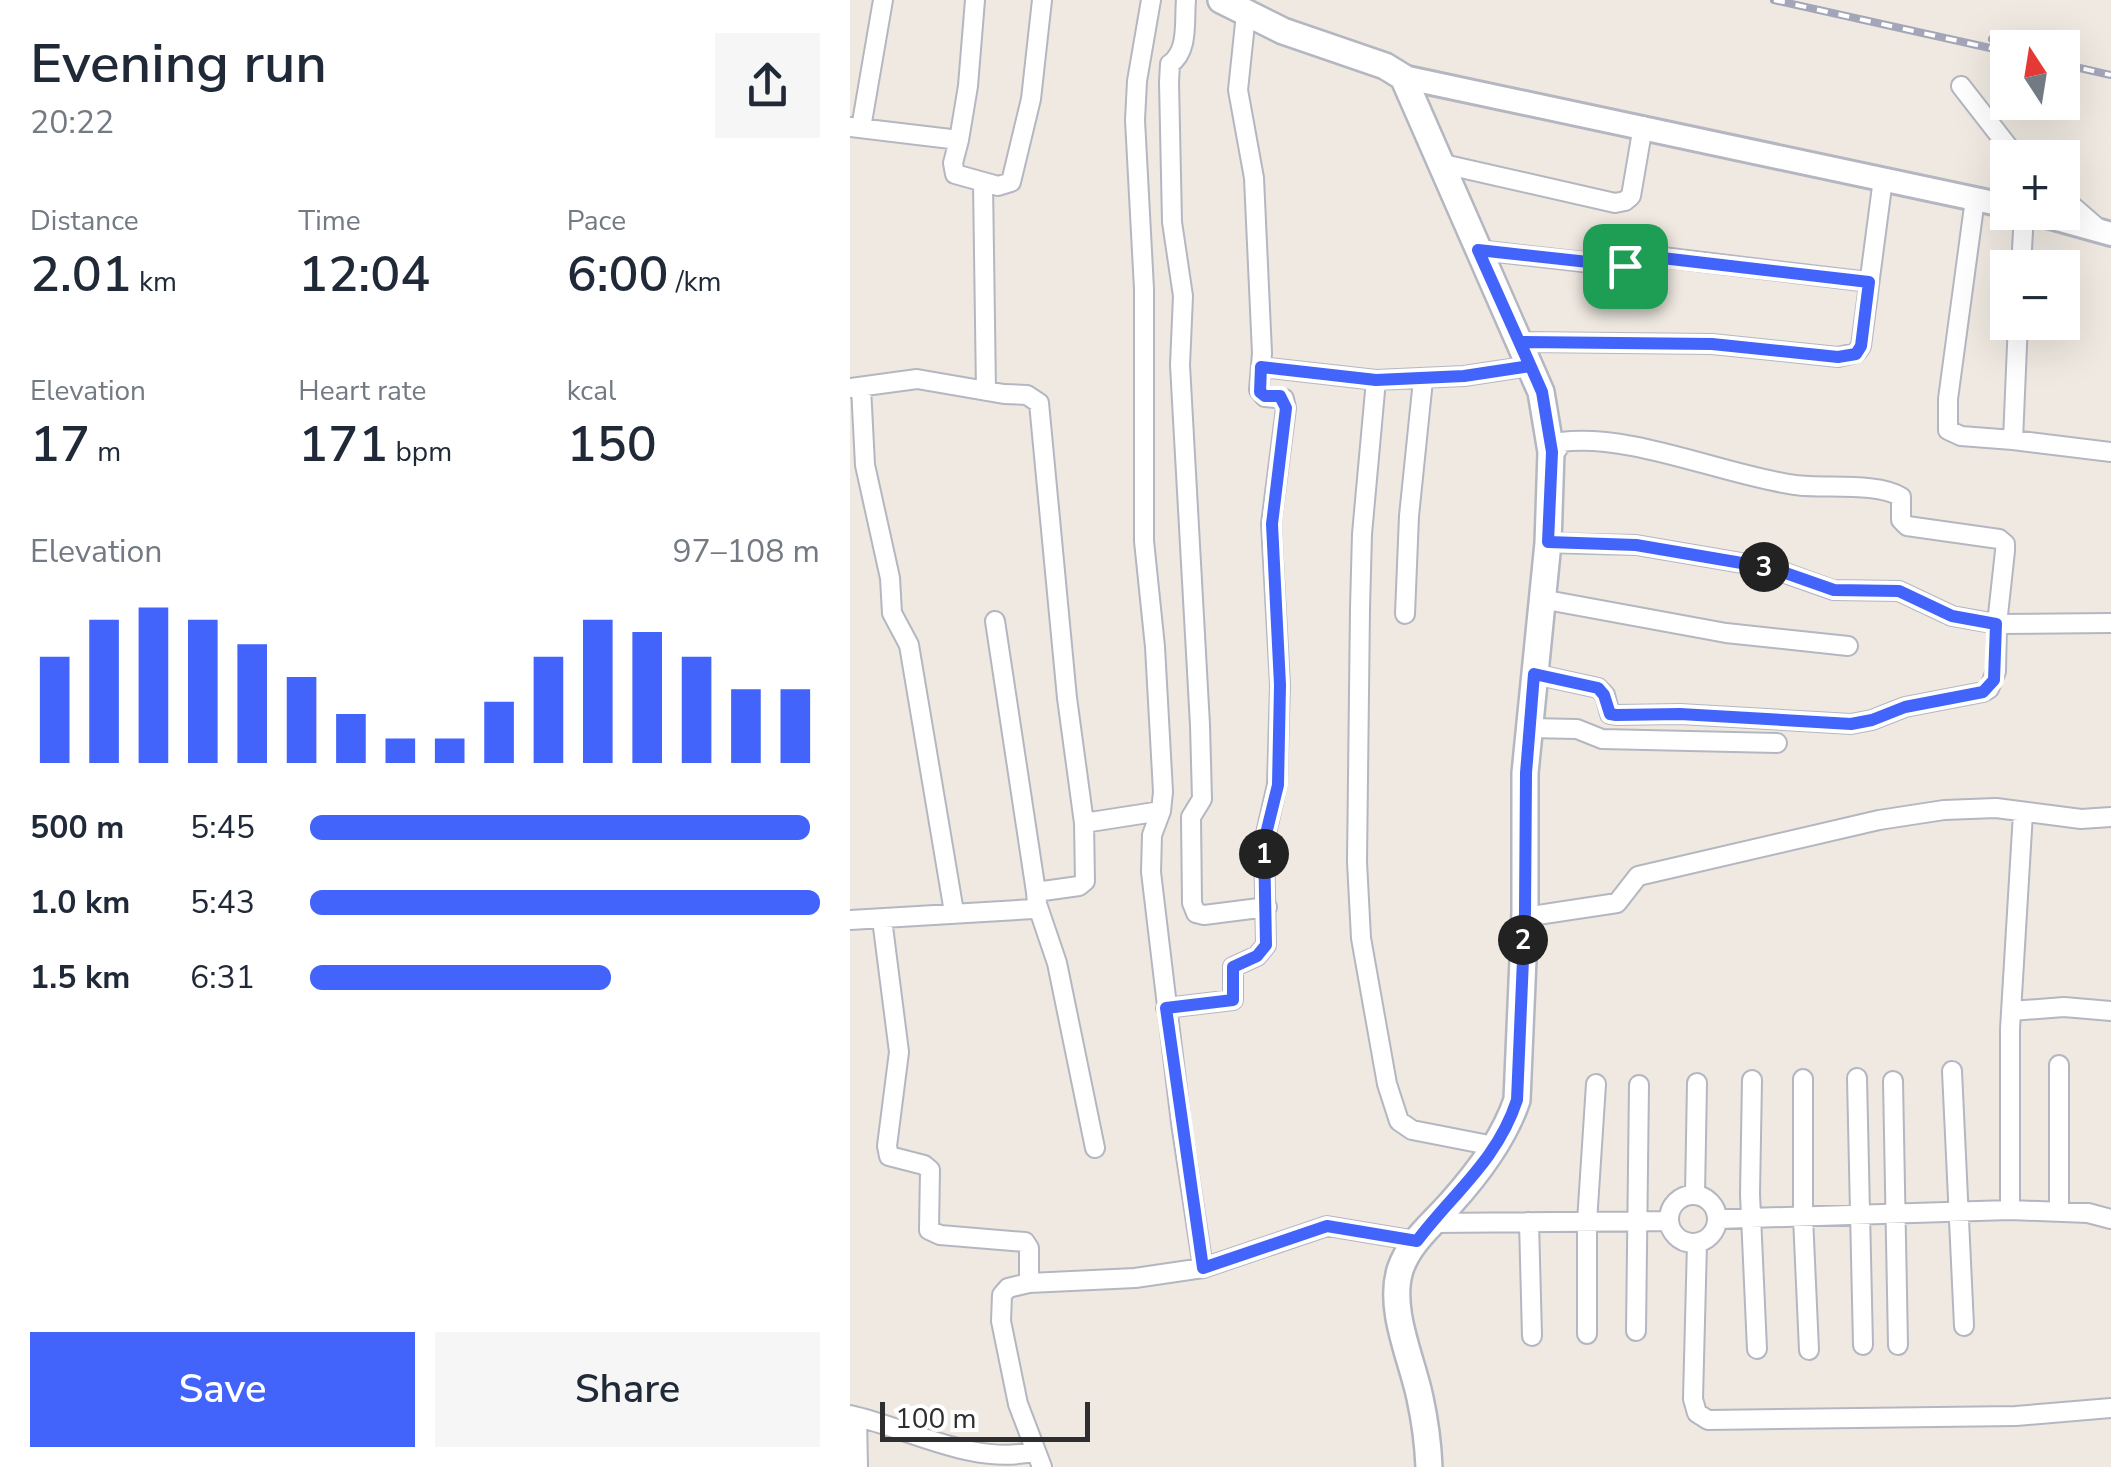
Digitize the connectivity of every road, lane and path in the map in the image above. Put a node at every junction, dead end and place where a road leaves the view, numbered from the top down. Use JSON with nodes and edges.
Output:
{"nodes":[{"id":1,"x":883,"y":0,"type":"edge"},
{"id":2,"x":975,"y":0,"type":"edge"},
{"id":3,"x":1042,"y":0,"type":"edge"},
{"id":4,"x":1151,"y":0,"type":"edge"},
{"id":5,"x":1186,"y":0,"type":"edge"},
{"id":6,"x":1222,"y":0,"type":"edge"},
{"id":7,"x":1246,"y":14,"type":"junction"},
{"id":8,"x":1403,"y":78,"type":"junction"},
{"id":9,"x":1961,"y":86,"type":"dead end"},
{"id":10,"x":1644,"y":126,"type":"junction"},
{"id":11,"x":856,"y":128,"type":"edge"},
{"id":12,"x":960,"y":140,"type":"junction"},
{"id":13,"x":2003,"y":140,"type":"edge"},
{"id":14,"x":1440,"y":163,"type":"junction"},
{"id":15,"x":1883,"y":179,"type":"junction"},
{"id":16,"x":983,"y":182,"type":"junction"},
{"id":17,"x":1975,"y":199,"type":"junction"},
{"id":18,"x":1990,"y":202,"type":"edge"},
{"id":19,"x":2080,"y":212,"type":"edge"},
{"id":20,"x":2080,"y":226,"type":"edge"},
{"id":21,"x":2107,"y":234,"type":"edge"},
{"id":22,"x":1478,"y":250,"type":"junction"},
{"id":23,"x":1869,"y":282,"type":"junction"},
{"id":24,"x":2017,"y":340,"type":"edge"},
{"id":25,"x":1525,"y":354,"type":"junction"},
{"id":26,"x":1261,"y":367,"type":"junction"},
{"id":27,"x":1376,"y":380,"type":"junction"},
{"id":28,"x":1423,"y":380,"type":"junction"},
{"id":29,"x":856,"y":388,"type":"edge"},
{"id":30,"x":986,"y":391,"type":"junction"},
{"id":31,"x":2012,"y":440,"type":"junction"},
{"id":32,"x":1552,"y":452,"type":"junction"},
{"id":33,"x":2111,"y":452,"type":"edge"},
{"id":34,"x":1548,"y":542,"type":"junction"},
{"id":35,"x":1541,"y":599,"type":"junction"},
{"id":36,"x":1405,"y":614,"type":"dead end"},
{"id":37,"x":995,"y":621,"type":"dead end"},
{"id":38,"x":2111,"y":623,"type":"edge"},
{"id":39,"x":1996,"y":624,"type":"junction"},
{"id":40,"x":1848,"y":646,"type":"dead end"},
{"id":41,"x":1534,"y":674,"type":"junction"},
{"id":42,"x":1529,"y":728,"type":"junction"},
{"id":43,"x":1777,"y":743,"type":"dead end"},
{"id":44,"x":1162,"y":811,"type":"junction"},
{"id":45,"x":2023,"y":813,"type":"junction"},
{"id":46,"x":2111,"y":817,"type":"edge"},
{"id":47,"x":1084,"y":823,"type":"junction"},
{"id":48,"x":1036,"y":898,"type":"junction"},
{"id":49,"x":1267,"y":907,"type":"junction"},
{"id":50,"x":954,"y":912,"type":"junction"},
{"id":51,"x":1524,"y":917,"type":"junction"},
{"id":52,"x":882,"y":919,"type":"junction"},
{"id":53,"x":850,"y":920,"type":"edge"},
{"id":54,"x":1166,"y":1008,"type":"junction"},
{"id":55,"x":2011,"y":1011,"type":"junction"},
{"id":56,"x":2111,"y":1011,"type":"edge"},
{"id":57,"x":2059,"y":1065,"type":"dead end"},
{"id":58,"x":1952,"y":1071,"type":"dead end"},
{"id":59,"x":1857,"y":1078,"type":"dead end"},
{"id":60,"x":1802,"y":1079,"type":"dead end"},
{"id":61,"x":1752,"y":1080,"type":"dead end"},
{"id":62,"x":1894,"y":1080,"type":"dead end"},
{"id":63,"x":1696,"y":1083,"type":"dead end"},
{"id":64,"x":1596,"y":1084,"type":"dead end"},
{"id":65,"x":1640,"y":1085,"type":"dead end"},
{"id":66,"x":1494,"y":1146,"type":"junction"},
{"id":67,"x":1095,"y":1148,"type":"dead end"},
{"id":68,"x":1695,"y":1194,"type":"junction"},
{"id":69,"x":2010,"y":1210,"type":"junction"},
{"id":70,"x":2060,"y":1210,"type":"junction"},
{"id":71,"x":1958,"y":1211,"type":"junction"},
{"id":72,"x":1896,"y":1212,"type":"junction"},
{"id":73,"x":1858,"y":1214,"type":"junction"},
{"id":74,"x":1803,"y":1216,"type":"junction"},
{"id":75,"x":1750,"y":1218,"type":"junction"},
{"id":76,"x":1718,"y":1219,"type":"junction"},
{"id":77,"x":2111,"y":1220,"type":"edge"},
{"id":78,"x":1668,"y":1221,"type":"junction"},
{"id":79,"x":1529,"y":1222,"type":"junction"},
{"id":80,"x":1587,"y":1222,"type":"junction"},
{"id":81,"x":1637,"y":1222,"type":"junction"},
{"id":82,"x":1423,"y":1232,"type":"junction"},
{"id":83,"x":1698,"y":1242,"type":"junction"},
{"id":84,"x":1203,"y":1268,"type":"junction"},
{"id":85,"x":1029,"y":1283,"type":"junction"},
{"id":86,"x":1964,"y":1326,"type":"dead end"},
{"id":87,"x":1636,"y":1331,"type":"dead end"},
{"id":88,"x":1587,"y":1334,"type":"dead end"},
{"id":89,"x":1532,"y":1336,"type":"dead end"},
{"id":90,"x":1864,"y":1345,"type":"dead end"},
{"id":91,"x":1898,"y":1345,"type":"dead end"},
{"id":92,"x":1756,"y":1349,"type":"dead end"},
{"id":93,"x":1808,"y":1350,"type":"dead end"},
{"id":94,"x":2111,"y":1408,"type":"edge"},
{"id":95,"x":854,"y":1416,"type":"edge"},
{"id":96,"x":1039,"y":1459,"type":"edge"},
{"id":97,"x":858,"y":1467,"type":"edge"},
{"id":98,"x":1429,"y":1467,"type":"edge"}],
"edges":[{"from":1,"to":11,"type":"street"},
{"from":2,"to":12,"type":"street"},
{"from":3,"to":16,"type":"street"},
{"from":4,"to":44,"type":"street"},
{"from":5,"to":49,"type":"street"},
{"from":6,"to":7,"type":"main road"},
{"from":7,"to":8,"type":"main road"},
{"from":7,"to":26,"type":"street"},
{"from":8,"to":10,"type":"street"},
{"from":8,"to":14,"type":"main road"},
{"from":9,"to":13,"type":"street"},
{"from":10,"to":14,"type":"street"},
{"from":10,"to":15,"type":"street"},
{"from":11,"to":12,"type":"street"},
{"from":12,"to":16,"type":"street"},
{"from":14,"to":22,"type":"main road"},
{"from":15,"to":17,"type":"street"},
{"from":15,"to":23,"type":"street"},
{"from":16,"to":30,"type":"street"},
{"from":17,"to":18,"type":"street"},
{"from":17,"to":31,"type":"street"},
{"from":19,"to":21,"type":"street"},
{"from":20,"to":21,"type":"street"},
{"from":22,"to":23,"type":"street"},
{"from":22,"to":25,"type":"main road"},
{"from":23,"to":25,"type":"street"},
{"from":24,"to":31,"type":"street"},
{"from":25,"to":28,"type":"street"},
{"from":25,"to":32,"type":"main road"},
{"from":26,"to":27,"type":"street"},
{"from":26,"to":49,"type":"street"},
{"from":27,"to":28,"type":"street"},
{"from":27,"to":66,"type":"street"},
{"from":28,"to":36,"type":"street"},
{"from":29,"to":30,"type":"street"},
{"from":29,"to":50,"type":"street"},
{"from":30,"to":47,"type":"street"},
{"from":31,"to":33,"type":"street"},
{"from":32,"to":34,"type":"main road"},
{"from":32,"to":39,"type":"street"},
{"from":34,"to":35,"type":"main road"},
{"from":34,"to":39,"type":"street"},
{"from":35,"to":40,"type":"street"},
{"from":35,"to":41,"type":"main road"},
{"from":37,"to":48,"type":"street"},
{"from":38,"to":39,"type":"street"},
{"from":39,"to":41,"type":"street"},
{"from":41,"to":42,"type":"main road"},
{"from":42,"to":43,"type":"street"},
{"from":42,"to":51,"type":"main road"},
{"from":44,"to":47,"type":"street"},
{"from":44,"to":54,"type":"street"},
{"from":45,"to":46,"type":"street"},
{"from":45,"to":51,"type":"street"},
{"from":45,"to":55,"type":"street"},
{"from":47,"to":48,"type":"street"},
{"from":48,"to":50,"type":"street"},
{"from":48,"to":67,"type":"street"},
{"from":49,"to":54,"type":"street"},
{"from":50,"to":52,"type":"street"},
{"from":51,"to":66,"type":"main road"},
{"from":52,"to":53,"type":"street"},
{"from":52,"to":85,"type":"street"},
{"from":54,"to":84,"type":"street"},
{"from":55,"to":56,"type":"street"},
{"from":55,"to":69,"type":"street"},
{"from":57,"to":70,"type":"street"},
{"from":58,"to":71,"type":"street"},
{"from":59,"to":73,"type":"street"},
{"from":60,"to":74,"type":"street"},
{"from":61,"to":75,"type":"street"},
{"from":62,"to":72,"type":"street"},
{"from":63,"to":68,"type":"street"},
{"from":64,"to":80,"type":"street"},
{"from":65,"to":81,"type":"street"},
{"from":66,"to":82,"type":"main road"},
{"from":68,"to":76,"type":"street"},
{"from":68,"to":78,"type":"street"},
{"from":69,"to":70,"type":"street"},
{"from":69,"to":71,"type":"street"},
{"from":70,"to":77,"type":"street"},
{"from":71,"to":72,"type":"street"},
{"from":71,"to":86,"type":"street"},
{"from":72,"to":73,"type":"street"},
{"from":72,"to":91,"type":"street"},
{"from":73,"to":74,"type":"street"},
{"from":73,"to":90,"type":"street"},
{"from":74,"to":75,"type":"street"},
{"from":74,"to":93,"type":"street"},
{"from":75,"to":76,"type":"street"},
{"from":75,"to":92,"type":"street"},
{"from":76,"to":83,"type":"street"},
{"from":78,"to":81,"type":"street"},
{"from":78,"to":83,"type":"street"},
{"from":79,"to":80,"type":"street"},
{"from":79,"to":82,"type":"street"},
{"from":79,"to":89,"type":"street"},
{"from":80,"to":81,"type":"street"},
{"from":80,"to":88,"type":"street"},
{"from":81,"to":87,"type":"street"},
{"from":82,"to":84,"type":"street"},
{"from":82,"to":98,"type":"main road"},
{"from":83,"to":94,"type":"street"},
{"from":84,"to":85,"type":"street"},
{"from":85,"to":96,"type":"street"},
{"from":95,"to":96,"type":"street"},
{"from":95,"to":97,"type":"street"}]}
